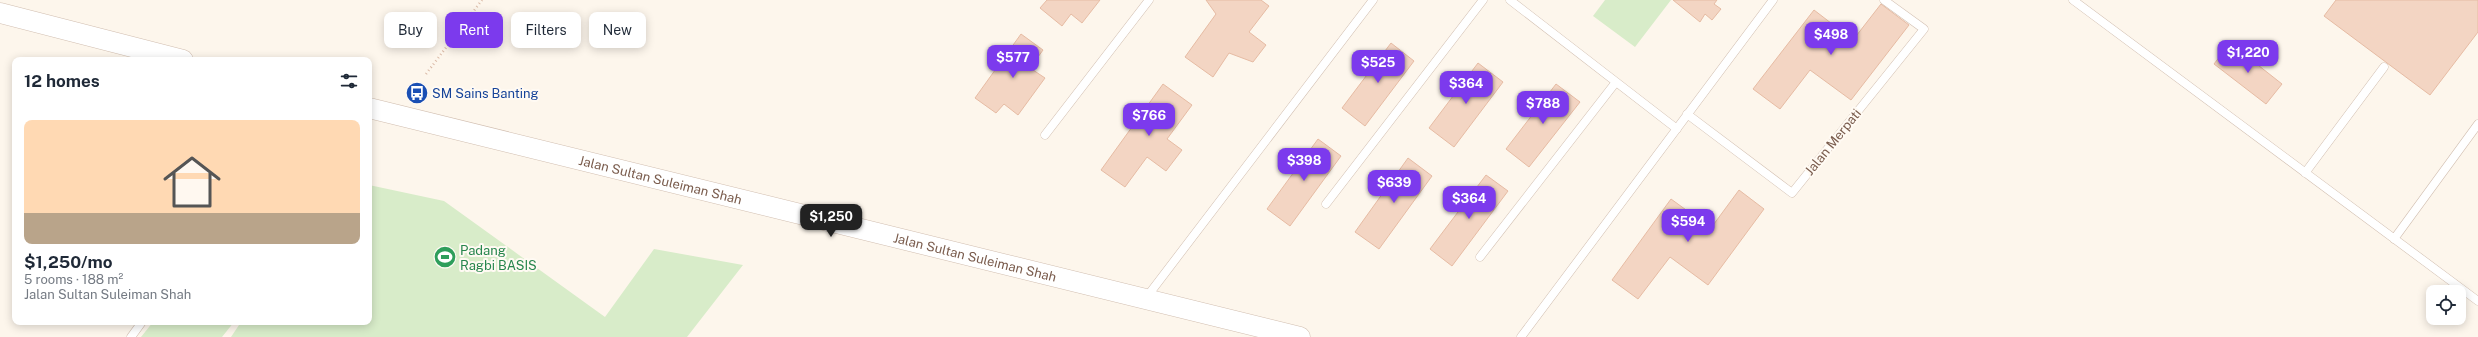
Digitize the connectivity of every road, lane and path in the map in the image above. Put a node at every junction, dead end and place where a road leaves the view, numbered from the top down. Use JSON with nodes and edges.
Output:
{"nodes":[{"id":1,"x":482,"y":0,"type":"edge"},
{"id":2,"x":1149,"y":0,"type":"edge"},
{"id":3,"x":1373,"y":0,"type":"edge"},
{"id":4,"x":1483,"y":0,"type":"edge"},
{"id":5,"x":1510,"y":0,"type":"edge"},
{"id":6,"x":1773,"y":0,"type":"edge"},
{"id":7,"x":1884,"y":0,"type":"edge"},
{"id":8,"x":2074,"y":0,"type":"edge"},
{"id":9,"x":0,"y":13,"type":"edge"},
{"id":10,"x":171,"y":57,"type":"edge"},
{"id":11,"x":2384,"y":67,"type":"dead end"},
{"id":12,"x":426,"y":74,"type":"dead end"},
{"id":13,"x":1616,"y":82,"type":"junction"},
{"id":14,"x":372,"y":109,"type":"edge"},
{"id":15,"x":1687,"y":114,"type":"junction"},
{"id":16,"x":2478,"y":124,"type":"edge"},
{"id":17,"x":1677,"y":128,"type":"junction"},
{"id":18,"x":1045,"y":135,"type":"dead end"},
{"id":19,"x":2305,"y":173,"type":"junction"},
{"id":20,"x":1326,"y":204,"type":"dead end"},
{"id":21,"x":2394,"y":239,"type":"junction"},
{"id":22,"x":1480,"y":257,"type":"dead end"},
{"id":23,"x":1145,"y":299,"type":"junction"},
{"id":24,"x":2478,"y":301,"type":"edge"},
{"id":25,"x":140,"y":325,"type":"edge"},
{"id":26,"x":131,"y":337,"type":"edge"},
{"id":27,"x":1300,"y":337,"type":"edge"},
{"id":28,"x":1521,"y":337,"type":"edge"}],
"edges":[{"from":1,"to":12,"type":"path"},
{"from":2,"to":18,"type":"lane"},
{"from":3,"to":23,"type":"lane"},
{"from":4,"to":20,"type":"lane"},
{"from":5,"to":13,"type":"lane"},
{"from":6,"to":15,"type":"lane"},
{"from":7,"to":15,"type":"lane","name":"Jalan Merpati"},
{"from":8,"to":19,"type":"lane"},
{"from":9,"to":10,"type":"street"},
{"from":11,"to":19,"type":"lane"},
{"from":13,"to":17,"type":"lane"},
{"from":13,"to":22,"type":"lane"},
{"from":14,"to":23,"type":"street","name":"Jalan Sultan Suleiman Shah"},
{"from":15,"to":17,"type":"lane"},
{"from":16,"to":21,"type":"lane"},
{"from":17,"to":28,"type":"lane"},
{"from":19,"to":21,"type":"lane"},
{"from":21,"to":24,"type":"lane"},
{"from":23,"to":27,"type":"street","name":"Jalan Sultan Suleiman Shah"},
{"from":25,"to":26,"type":"lane"}]}
